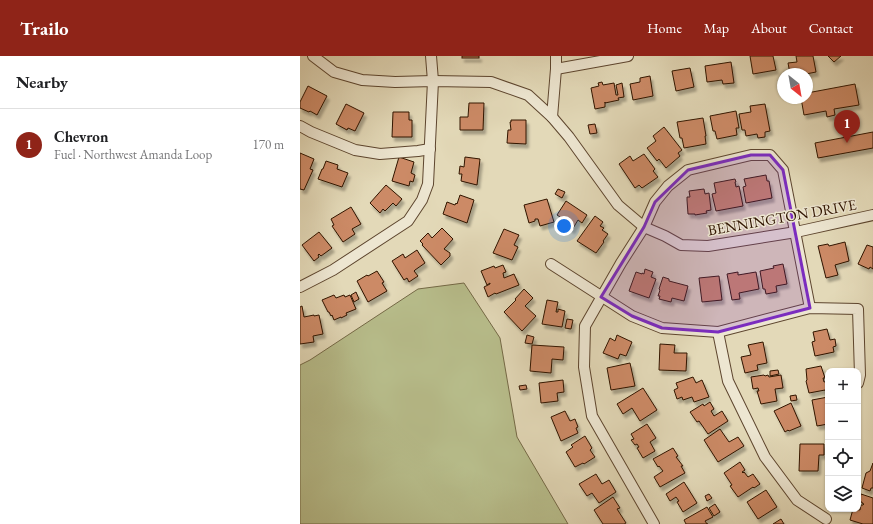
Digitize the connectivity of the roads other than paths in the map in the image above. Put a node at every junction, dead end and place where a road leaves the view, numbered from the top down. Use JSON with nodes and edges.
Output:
{"nodes":[{"id":1,"x":313,"y":56,"type":"edge"},
{"id":2,"x":431,"y":56,"type":"edge"},
{"id":3,"x":556,"y":56,"type":"edge"},
{"id":4,"x":628,"y":56,"type":"edge"},
{"id":5,"x":556,"y":69,"type":"junction"},
{"id":6,"x":433,"y":81,"type":"junction"},
{"id":7,"x":552,"y":117,"type":"junction"},
{"id":8,"x":300,"y":126,"type":"edge"},
{"id":9,"x":430,"y":149,"type":"junction"},
{"id":10,"x":873,"y":215,"type":"edge"},
{"id":11,"x":644,"y":227,"type":"junction"},
{"id":12,"x":796,"y":232,"type":"junction"},
{"id":13,"x":551,"y":264,"type":"dead end"},
{"id":14,"x":300,"y":287,"type":"edge"},
{"id":15,"x":601,"y":297,"type":"junction"},
{"id":16,"x":810,"y":308,"type":"junction"},
{"id":17,"x":718,"y":332,"type":"junction"},
{"id":18,"x":860,"y":368,"type":"edge"},
{"id":19,"x":826,"y":517,"type":"edge"},
{"id":20,"x":654,"y":524,"type":"edge"}],
"edges":[{"from":1,"to":6,"type":"street","name":"BENNINGTON DRIVE"},
{"from":2,"to":6,"type":"street"},
{"from":3,"to":5,"type":"street"},
{"from":4,"to":5,"type":"street"},
{"from":5,"to":7,"type":"street"},
{"from":6,"to":7,"type":"street","name":"BENNINGTON DRIVE"},
{"from":6,"to":9,"type":"street"},
{"from":7,"to":11,"type":"street","name":"BENNINGTON DRIVE"},
{"from":8,"to":9,"type":"street"},
{"from":9,"to":14,"type":"street"},
{"from":10,"to":12,"type":"street","name":"BENNINGTON DRIVE"},
{"from":11,"to":12,"type":"street","name":"BENNINGTON DRIVE"},
{"from":11,"to":12,"type":"street"},
{"from":11,"to":15,"type":"street"},
{"from":12,"to":16,"type":"street"},
{"from":13,"to":15,"type":"street"},
{"from":15,"to":17,"type":"street"},
{"from":15,"to":20,"type":"street"},
{"from":16,"to":17,"type":"street"},
{"from":16,"to":18,"type":"street"},
{"from":17,"to":19,"type":"street"}]}
